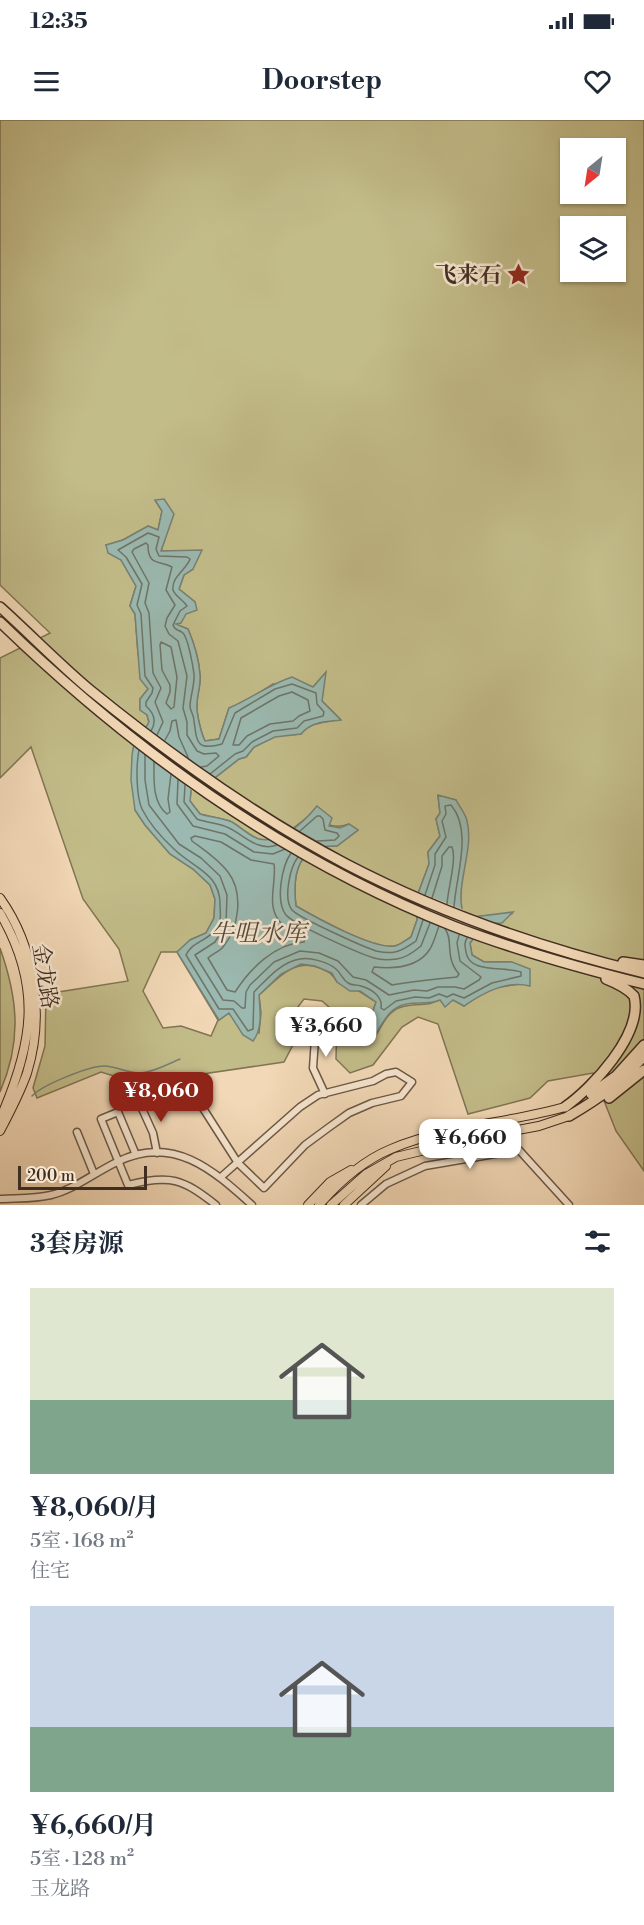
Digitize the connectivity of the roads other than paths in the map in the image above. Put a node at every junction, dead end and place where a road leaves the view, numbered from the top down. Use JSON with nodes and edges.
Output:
{"nodes":[{"id":1,"x":0,"y":607,"type":"edge"},
{"id":2,"x":0,"y":622,"type":"edge"},
{"id":3,"x":0,"y":898,"type":"edge"},
{"id":4,"x":0,"y":913,"type":"edge"},
{"id":5,"x":567,"y":958,"type":"junction"},
{"id":6,"x":644,"y":965,"type":"edge"},
{"id":7,"x":644,"y":973,"type":"edge"},
{"id":8,"x":644,"y":984,"type":"edge"},
{"id":9,"x":316,"y":1024,"type":"dead end"},
{"id":10,"x":644,"y":1045,"type":"edge"},
{"id":11,"x":644,"y":1056,"type":"edge"},
{"id":12,"x":644,"y":1070,"type":"edge"},
{"id":13,"x":325,"y":1094,"type":"junction"},
{"id":14,"x":139,"y":1102,"type":"dead end"},
{"id":15,"x":199,"y":1102,"type":"dead end"},
{"id":16,"x":567,"y":1111,"type":"junction"},
{"id":17,"x":0,"y":1119,"type":"edge"},
{"id":18,"x":0,"y":1131,"type":"edge"},
{"id":19,"x":77,"y":1132,"type":"dead end"},
{"id":20,"x":157,"y":1153,"type":"junction"},
{"id":21,"x":136,"y":1155,"type":"junction"},
{"id":22,"x":396,"y":1157,"type":"junction"},
{"id":23,"x":118,"y":1161,"type":"junction"},
{"id":24,"x":238,"y":1163,"type":"junction"},
{"id":25,"x":361,"y":1166,"type":"junction"},
{"id":26,"x":94,"y":1174,"type":"junction"},
{"id":27,"x":221,"y":1178,"type":"junction"},
{"id":28,"x":0,"y":1199,"type":"edge"},
{"id":29,"x":38,"y":1201,"type":"edge"},
{"id":30,"x":216,"y":1205,"type":"edge"},
{"id":31,"x":252,"y":1205,"type":"edge"},
{"id":32,"x":308,"y":1205,"type":"edge"},
{"id":33,"x":319,"y":1205,"type":"edge"},
{"id":34,"x":332,"y":1205,"type":"edge"},
{"id":35,"x":344,"y":1205,"type":"edge"},
{"id":36,"x":361,"y":1205,"type":"edge"},
{"id":37,"x":568,"y":1205,"type":"edge"}],
"edges":[{"from":1,"to":5,"type":"highway"},
{"from":2,"to":5,"type":"highway"},
{"from":3,"to":18,"type":"main road","name":"金龙路"},
{"from":4,"to":17,"type":"main road","name":"金龙路"},
{"from":5,"to":6,"type":"highway"},
{"from":5,"to":7,"type":"highway"},
{"from":5,"to":8,"type":"highway"},
{"from":5,"to":16,"type":"highway"},
{"from":9,"to":13,"type":"street"},
{"from":10,"to":16,"type":"highway"},
{"from":11,"to":16,"type":"highway"},
{"from":12,"to":16,"type":"highway"},
{"from":13,"to":24,"type":"street"},
{"from":13,"to":24,"type":"street"},
{"from":14,"to":20,"type":"street"},
{"from":15,"to":24,"type":"street"},
{"from":16,"to":22,"type":"main road"},
{"from":16,"to":25,"type":"main road"},
{"from":19,"to":26,"type":"street"},
{"from":20,"to":21,"type":"street"},
{"from":20,"to":27,"type":"street"},
{"from":21,"to":23,"type":"street"},
{"from":21,"to":23,"type":"street"},
{"from":22,"to":34,"type":"main road"},
{"from":22,"to":35,"type":"main road"},
{"from":23,"to":26,"type":"street"},
{"from":23,"to":30,"type":"street"},
{"from":24,"to":27,"type":"street"},
{"from":25,"to":32,"type":"main road"},
{"from":25,"to":33,"type":"main road"},
{"from":26,"to":29,"type":"street"},
{"from":27,"to":31,"type":"street"},
{"from":28,"to":29,"type":"street"},
{"from":36,"to":37,"type":"street"}]}
